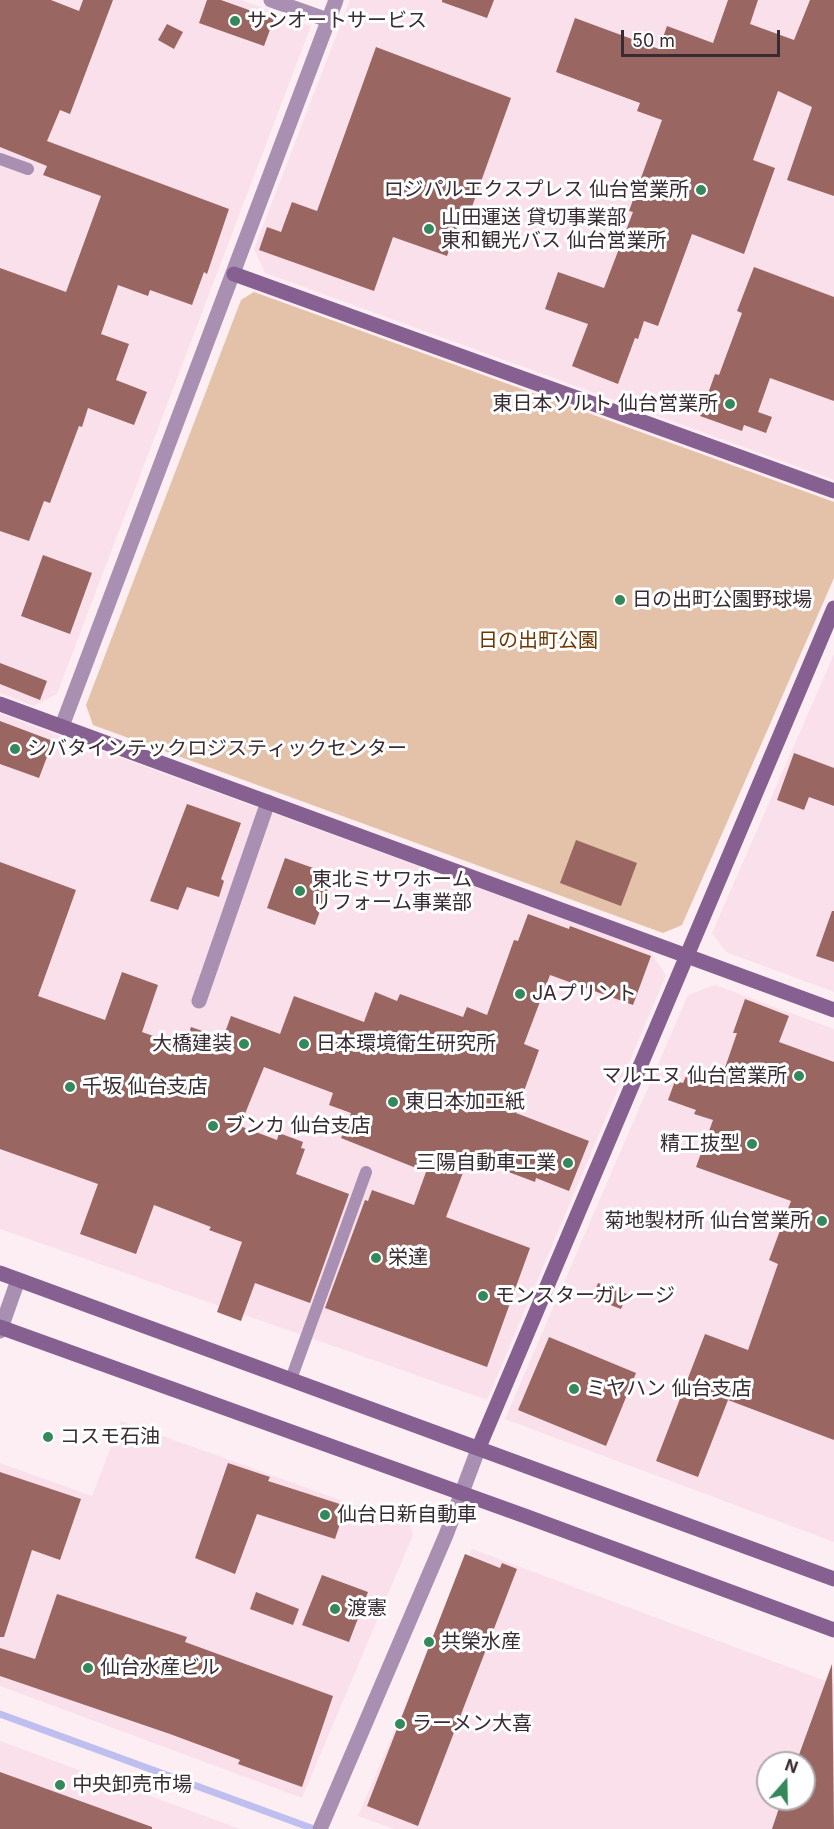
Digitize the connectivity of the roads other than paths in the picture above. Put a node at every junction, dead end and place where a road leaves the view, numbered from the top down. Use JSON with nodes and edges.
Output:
{"nodes":[{"id":1,"x":271,"y":0,"type":"edge"},
{"id":2,"x":336,"y":0,"type":"edge"},
{"id":3,"x":328,"y":20,"type":"junction"},
{"id":4,"x":0,"y":159,"type":"edge"},
{"id":5,"x":28,"y":169,"type":"dead end"},
{"id":6,"x":234,"y":274,"type":"junction"},
{"id":7,"x":834,"y":491,"type":"edge"},
{"id":8,"x":834,"y":608,"type":"edge"},
{"id":9,"x":0,"y":704,"type":"edge"},
{"id":10,"x":62,"y":726,"type":"junction"},
{"id":11,"x":268,"y":802,"type":"junction"},
{"id":12,"x":688,"y":957,"type":"junction"},
{"id":13,"x":199,"y":1001,"type":"dead end"},
{"id":14,"x":834,"y":1010,"type":"edge"},
{"id":15,"x":366,"y":1172,"type":"dead end"},
{"id":16,"x":0,"y":1273,"type":"edge"},
{"id":17,"x":18,"y":1280,"type":"junction"},
{"id":18,"x":0,"y":1329,"type":"edge"},
{"id":19,"x":291,"y":1379,"type":"junction"},
{"id":20,"x":479,"y":1447,"type":"junction"},
{"id":21,"x":462,"y":1494,"type":"junction"},
{"id":22,"x":834,"y":1579,"type":"edge"},
{"id":23,"x":834,"y":1630,"type":"edge"},
{"id":24,"x":322,"y":1825,"type":"edge"}],
"edges":[{"from":1,"to":3,"type":"street"},
{"from":2,"to":3,"type":"street"},
{"from":3,"to":6,"type":"street"},
{"from":4,"to":5,"type":"lane"},
{"from":6,"to":7,"type":"street"},
{"from":6,"to":10,"type":"street"},
{"from":8,"to":12,"type":"street"},
{"from":9,"to":10,"type":"street"},
{"from":10,"to":11,"type":"street"},
{"from":11,"to":12,"type":"street"},
{"from":11,"to":13,"type":"street"},
{"from":12,"to":14,"type":"street"},
{"from":12,"to":20,"type":"street"},
{"from":15,"to":19,"type":"lane"},
{"from":16,"to":17,"type":"street"},
{"from":17,"to":18,"type":"street"},
{"from":17,"to":19,"type":"street"},
{"from":18,"to":21,"type":"street"},
{"from":19,"to":20,"type":"street"},
{"from":20,"to":21,"type":"street"},
{"from":20,"to":22,"type":"street"},
{"from":21,"to":23,"type":"street"},
{"from":21,"to":24,"type":"street"}]}
